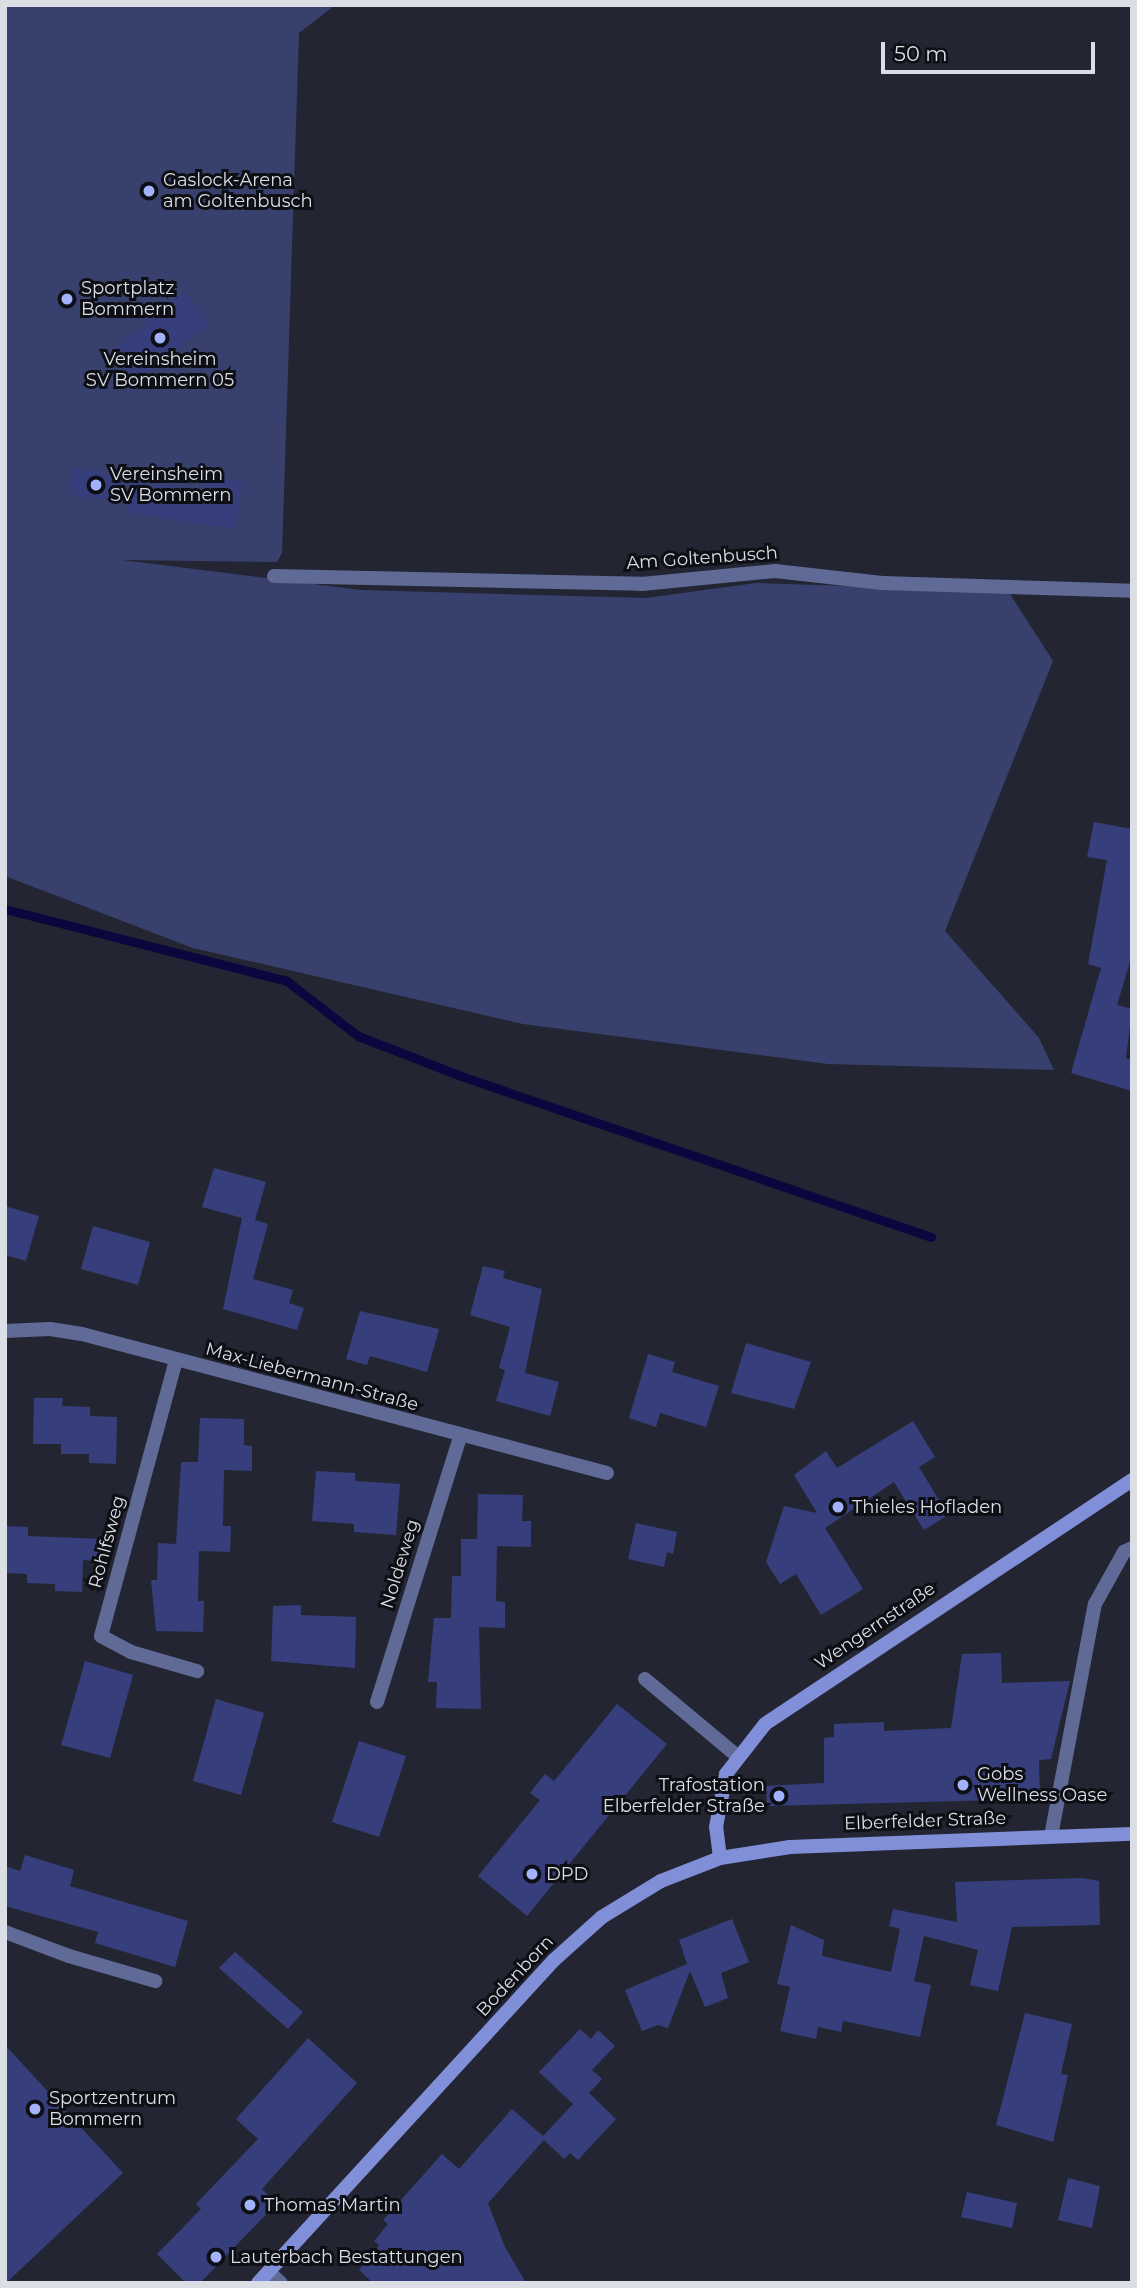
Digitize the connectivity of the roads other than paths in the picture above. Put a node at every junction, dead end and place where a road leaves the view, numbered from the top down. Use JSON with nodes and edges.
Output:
{"nodes":[{"id":1,"x":274,"y":576,"type":"dead end"},
{"id":2,"x":1132,"y":591,"type":"edge"},
{"id":3,"x":5,"y":1331,"type":"edge"},
{"id":4,"x":176,"y":1360,"type":"junction"},
{"id":5,"x":460,"y":1437,"type":"junction"},
{"id":6,"x":607,"y":1473,"type":"dead end"},
{"id":7,"x":1132,"y":1479,"type":"edge"},
{"id":8,"x":1132,"y":1548,"type":"edge"},
{"id":9,"x":197,"y":1671,"type":"dead end"},
{"id":10,"x":645,"y":1679,"type":"dead end"},
{"id":11,"x":377,"y":1702,"type":"dead end"},
{"id":12,"x":737,"y":1756,"type":"junction"},
{"id":13,"x":1132,"y":1834,"type":"edge"},
{"id":14,"x":1051,"y":1836,"type":"junction"},
{"id":15,"x":720,"y":1858,"type":"junction"},
{"id":16,"x":5,"y":1931,"type":"edge"},
{"id":17,"x":155,"y":1981,"type":"dead end"},
{"id":18,"x":269,"y":2272,"type":"junction"},
{"id":19,"x":258,"y":2283,"type":"edge"},
{"id":20,"x":281,"y":2283,"type":"edge"}],
"edges":[{"from":1,"to":2,"type":"street","name":"Am Goltenbusch"},
{"from":3,"to":4,"type":"street","name":"Max-Liebermann-Straße"},
{"from":4,"to":5,"type":"street","name":"Max-Liebermann-Straße"},
{"from":4,"to":9,"type":"street","name":"Rohlfsweg"},
{"from":5,"to":6,"type":"street","name":"Max-Liebermann-Straße"},
{"from":5,"to":11,"type":"street","name":"Noldeweg"},
{"from":7,"to":12,"type":"main road","name":"Wengernstraße"},
{"from":8,"to":14,"type":"street"},
{"from":10,"to":12,"type":"street"},
{"from":12,"to":15,"type":"main road","name":"Wengernstraße"},
{"from":13,"to":14,"type":"main road","name":"Elberfelder Straße"},
{"from":14,"to":15,"type":"main road","name":"Elberfelder Straße"},
{"from":15,"to":18,"type":"main road","name":"Bodenborn"},
{"from":16,"to":17,"type":"street"},
{"from":18,"to":19,"type":"main road","name":"Bodenborn"},
{"from":18,"to":20,"type":"street"}]}
